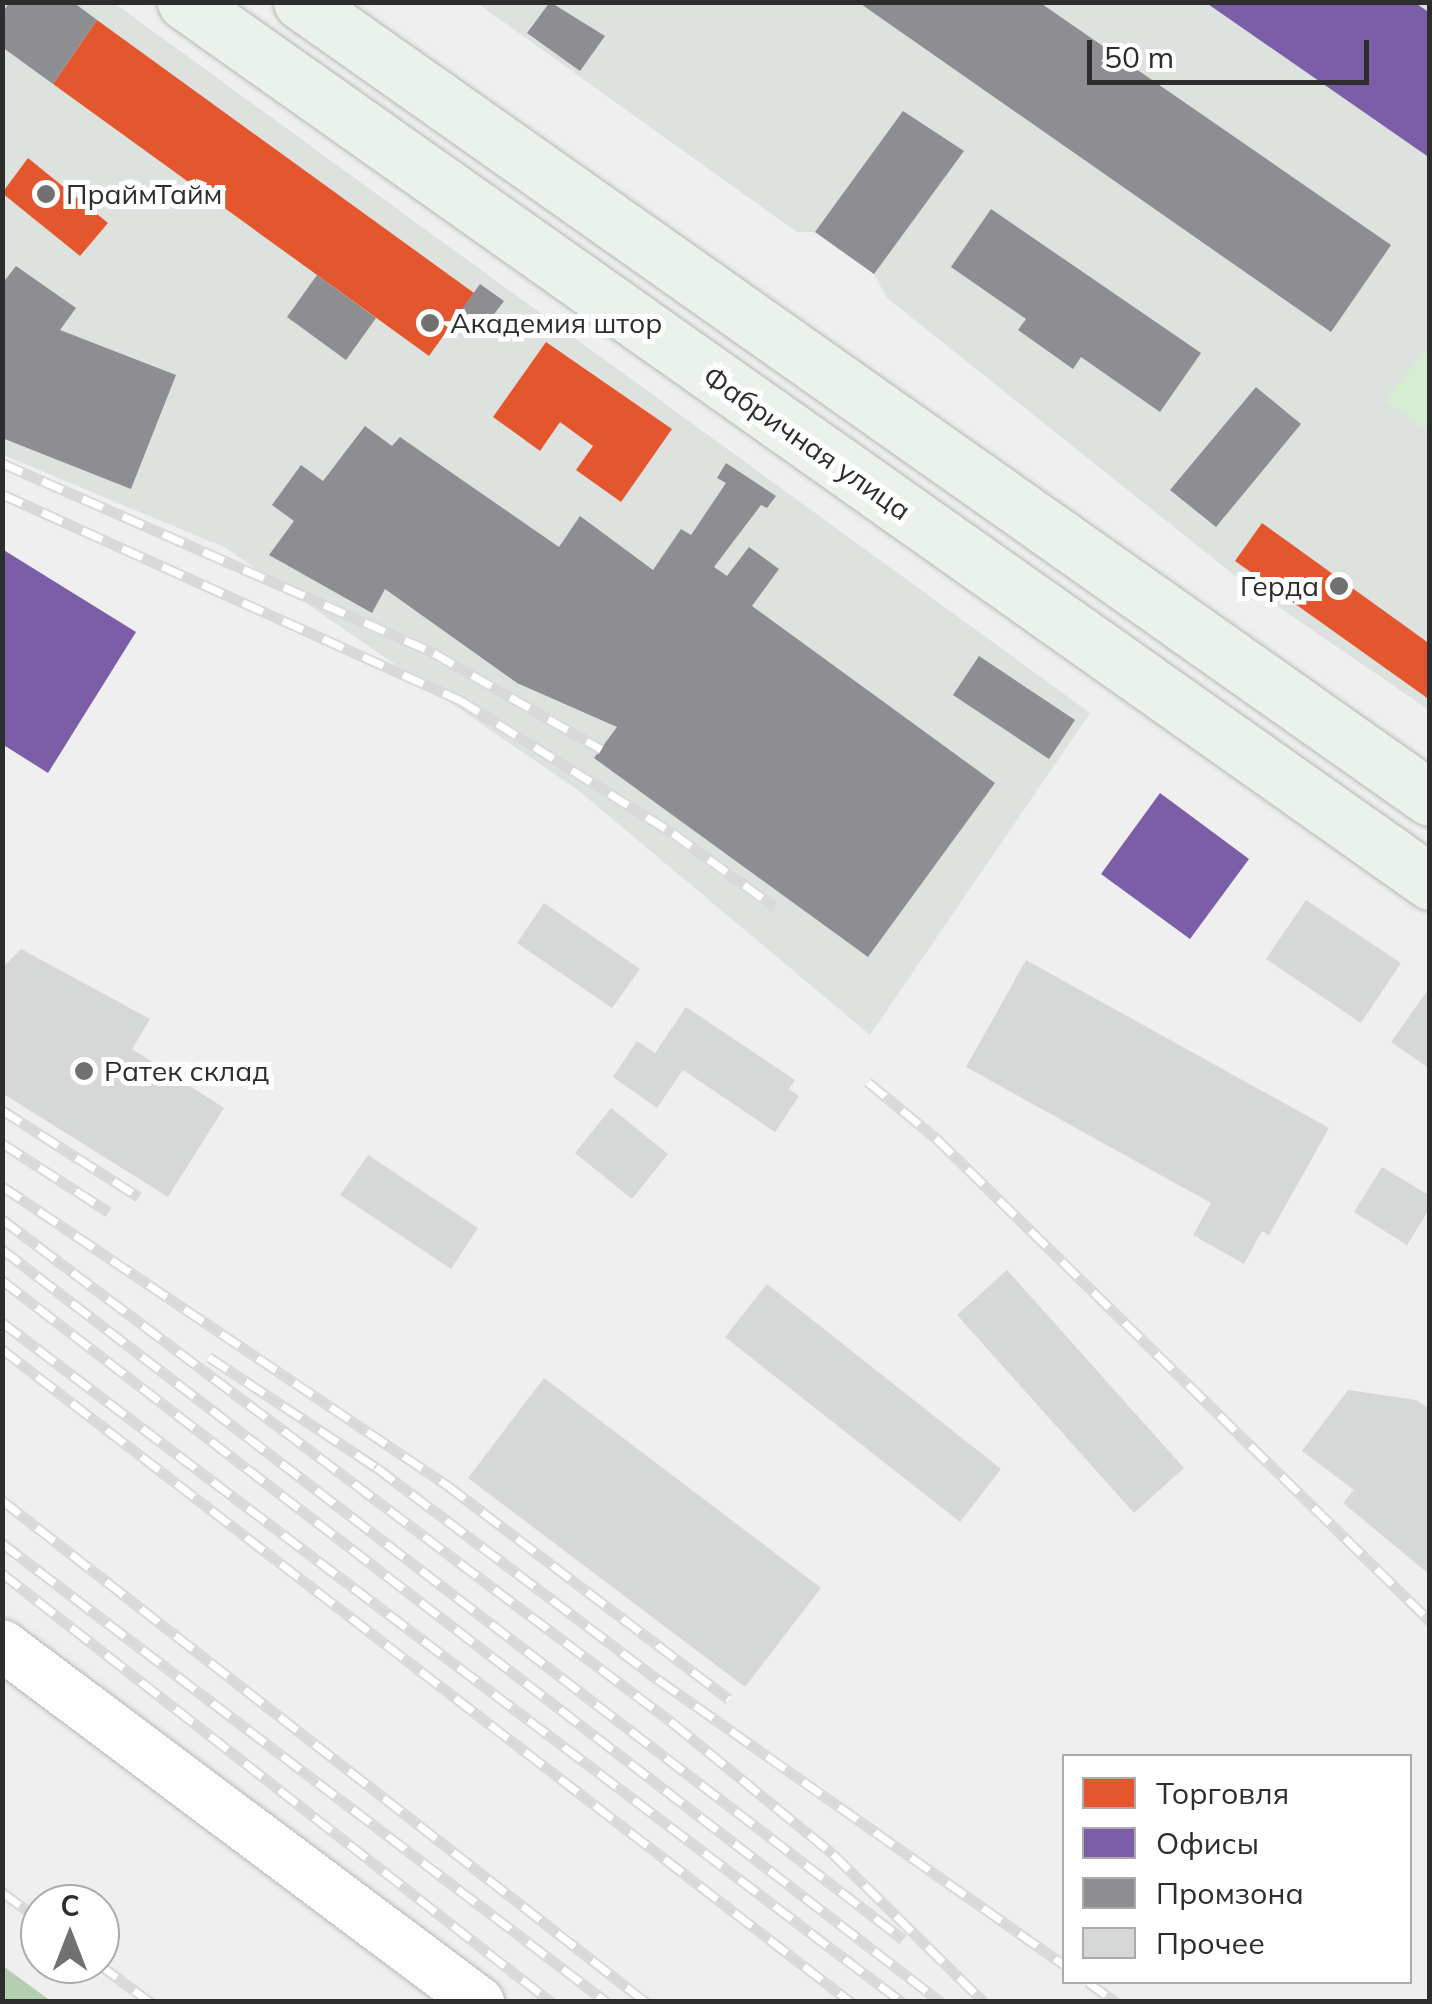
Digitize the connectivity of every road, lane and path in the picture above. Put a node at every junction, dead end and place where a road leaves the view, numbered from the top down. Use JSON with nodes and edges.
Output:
{"nodes":[{"id":1,"x":184,"y":2,"type":"edge"},
{"id":2,"x":301,"y":2,"type":"edge"},
{"id":3,"x":1430,"y":798,"type":"edge"},
{"id":4,"x":1430,"y":882,"type":"edge"},
{"id":5,"x":2,"y":1645,"type":"edge"},
{"id":6,"x":479,"y":2002,"type":"edge"}],
"edges":[{"from":1,"to":4,"type":"main road","name":"Фабричная улица"},
{"from":2,"to":3,"type":"main road"},
{"from":5,"to":6,"type":"street"}]}
